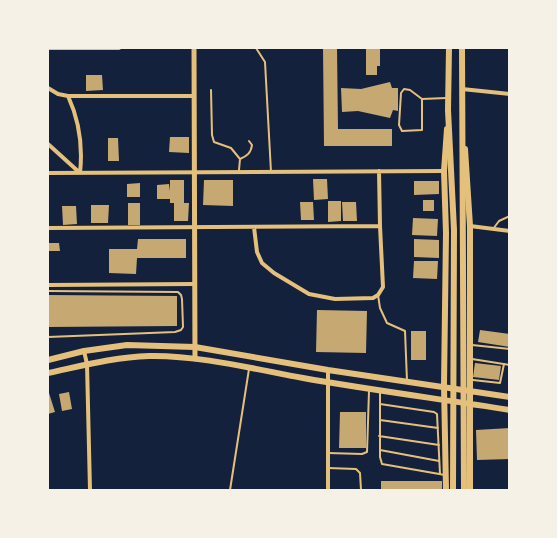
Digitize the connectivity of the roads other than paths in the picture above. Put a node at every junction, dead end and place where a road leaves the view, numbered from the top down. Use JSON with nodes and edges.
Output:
{"nodes":[{"id":1,"x":48,"y":48,"type":"edge"},
{"id":2,"x":119,"y":48,"type":"edge"},
{"id":3,"x":194,"y":48,"type":"edge"},
{"id":4,"x":256,"y":48,"type":"edge"},
{"id":5,"x":449,"y":48,"type":"edge"},
{"id":6,"x":462,"y":48,"type":"edge"},
{"id":7,"x":48,"y":88,"type":"edge"},
{"id":8,"x":462,"y":89,"type":"junction"},
{"id":9,"x":211,"y":90,"type":"dead end"},
{"id":10,"x":510,"y":94,"type":"edge"},
{"id":11,"x":68,"y":96,"type":"junction"},
{"id":12,"x":194,"y":96,"type":"junction"},
{"id":13,"x":448,"y":98,"type":"junction"},
{"id":14,"x":422,"y":99,"type":"junction"},
{"id":15,"x":463,"y":109,"type":"junction"},
{"id":16,"x":448,"y":110,"type":"junction"},
{"id":17,"x":249,"y":141,"type":"dead end"},
{"id":18,"x":48,"y":144,"type":"edge"},
{"id":19,"x":240,"y":159,"type":"junction"},
{"id":20,"x":379,"y":171,"type":"junction"},
{"id":21,"x":444,"y":171,"type":"junction"},
{"id":22,"x":48,"y":172,"type":"edge"},
{"id":23,"x":271,"y":172,"type":"junction"},
{"id":24,"x":80,"y":173,"type":"junction"},
{"id":25,"x":194,"y":173,"type":"junction"},
{"id":26,"x":239,"y":173,"type":"junction"},
{"id":27,"x":510,"y":216,"type":"edge"},
{"id":28,"x":194,"y":226,"type":"junction"},
{"id":29,"x":380,"y":226,"type":"junction"},
{"id":30,"x":470,"y":226,"type":"junction"},
{"id":31,"x":48,"y":228,"type":"edge"},
{"id":32,"x":254,"y":228,"type":"junction"},
{"id":33,"x":493,"y":229,"type":"junction"},
{"id":34,"x":510,"y":231,"type":"edge"},
{"id":35,"x":194,"y":284,"type":"junction"},
{"id":36,"x":48,"y":285,"type":"edge"},
{"id":37,"x":48,"y":291,"type":"edge"},
{"id":38,"x":378,"y":295,"type":"junction"},
{"id":39,"x":48,"y":337,"type":"edge"},
{"id":40,"x":470,"y":344,"type":"junction"},
{"id":41,"x":195,"y":347,"type":"junction"},
{"id":42,"x":510,"y":349,"type":"edge"},
{"id":43,"x":84,"y":351,"type":"junction"},
{"id":44,"x":195,"y":359,"type":"junction"},
{"id":45,"x":470,"y":359,"type":"junction"},
{"id":46,"x":48,"y":360,"type":"edge"},
{"id":47,"x":88,"y":364,"type":"junction"},
{"id":48,"x":504,"y":364,"type":"junction"},
{"id":49,"x":510,"y":365,"type":"edge"},
{"id":50,"x":249,"y":368,"type":"junction"},
{"id":51,"x":328,"y":370,"type":"junction"},
{"id":52,"x":48,"y":373,"type":"edge"},
{"id":53,"x":470,"y":380,"type":"junction"},
{"id":54,"x":407,"y":381,"type":"junction"},
{"id":55,"x":328,"y":382,"type":"junction"},
{"id":56,"x":444,"y":386,"type":"junction"},
{"id":57,"x":370,"y":389,"type":"junction"},
{"id":58,"x":380,"y":390,"type":"junction"},
{"id":59,"x":470,"y":390,"type":"junction"},
{"id":60,"x":510,"y":397,"type":"edge"},
{"id":61,"x":444,"y":401,"type":"junction"},
{"id":62,"x":380,"y":404,"type":"junction"},
{"id":63,"x":470,"y":404,"type":"junction"},
{"id":64,"x":510,"y":410,"type":"edge"},
{"id":65,"x":380,"y":420,"type":"junction"},
{"id":66,"x":438,"y":428,"type":"junction"},
{"id":67,"x":380,"y":436,"type":"junction"},
{"id":68,"x":439,"y":445,"type":"junction"},
{"id":69,"x":380,"y":450,"type":"junction"},
{"id":70,"x":328,"y":453,"type":"junction"},
{"id":71,"x":439,"y":461,"type":"junction"},
{"id":72,"x":328,"y":468,"type":"junction"},
{"id":73,"x":443,"y":475,"type":"junction"},
{"id":74,"x":90,"y":490,"type":"edge"},
{"id":75,"x":230,"y":490,"type":"edge"},
{"id":76,"x":328,"y":490,"type":"edge"},
{"id":77,"x":361,"y":490,"type":"edge"},
{"id":78,"x":446,"y":490,"type":"edge"},
{"id":79,"x":453,"y":490,"type":"edge"},
{"id":80,"x":464,"y":490,"type":"edge"},
{"id":81,"x":470,"y":490,"type":"edge"}],
"edges":[{"from":1,"to":2,"type":"street"},
{"from":3,"to":12,"type":"street"},
{"from":4,"to":23,"type":"lane"},
{"from":5,"to":13,"type":"main road"},
{"from":6,"to":8,"type":"main road"},
{"from":7,"to":11,"type":"street"},
{"from":8,"to":10,"type":"street"},
{"from":8,"to":15,"type":"main road"},
{"from":9,"to":19,"type":"lane"},
{"from":11,"to":12,"type":"street"},
{"from":11,"to":24,"type":"street"},
{"from":12,"to":25,"type":"street"},
{"from":13,"to":14,"type":"lane"},
{"from":13,"to":16,"type":"main road"},
{"from":14,"to":14,"type":"lane"},
{"from":15,"to":30,"type":"main road"},
{"from":15,"to":80,"type":"main road"},
{"from":16,"to":21,"type":"main road"},
{"from":16,"to":79,"type":"main road"},
{"from":17,"to":19,"type":"lane"},
{"from":18,"to":24,"type":"street"},
{"from":19,"to":26,"type":"lane"},
{"from":20,"to":21,"type":"street"},
{"from":20,"to":23,"type":"street"},
{"from":20,"to":29,"type":"street"},
{"from":21,"to":56,"type":"main road"},
{"from":22,"to":24,"type":"street"},
{"from":23,"to":26,"type":"street"},
{"from":24,"to":25,"type":"street"},
{"from":25,"to":26,"type":"street"},
{"from":25,"to":28,"type":"street"},
{"from":27,"to":33,"type":"lane"},
{"from":28,"to":31,"type":"street"},
{"from":28,"to":32,"type":"street"},
{"from":28,"to":35,"type":"street"},
{"from":29,"to":32,"type":"street"},
{"from":29,"to":38,"type":"street"},
{"from":30,"to":33,"type":"street"},
{"from":30,"to":40,"type":"main road"},
{"from":32,"to":38,"type":"street"},
{"from":33,"to":34,"type":"street"},
{"from":35,"to":36,"type":"street"},
{"from":35,"to":41,"type":"street"},
{"from":37,"to":39,"type":"lane"},
{"from":38,"to":54,"type":"lane"},
{"from":40,"to":42,"type":"lane"},
{"from":40,"to":45,"type":"main road"},
{"from":41,"to":43,"type":"main road"},
{"from":41,"to":44,"type":"street"},
{"from":41,"to":51,"type":"main road"},
{"from":43,"to":46,"type":"main road"},
{"from":43,"to":47,"type":"street"},
{"from":44,"to":47,"type":"main road"},
{"from":44,"to":50,"type":"main road"},
{"from":45,"to":48,"type":"lane"},
{"from":45,"to":53,"type":"main road"},
{"from":47,"to":52,"type":"main road"},
{"from":47,"to":74,"type":"street"},
{"from":48,"to":49,"type":"lane"},
{"from":48,"to":53,"type":"lane"},
{"from":50,"to":55,"type":"main road"},
{"from":50,"to":75,"type":"lane"},
{"from":51,"to":54,"type":"main road"},
{"from":51,"to":55,"type":"street"},
{"from":53,"to":59,"type":"main road"},
{"from":54,"to":56,"type":"main road"},
{"from":55,"to":57,"type":"main road"},
{"from":55,"to":70,"type":"street"},
{"from":56,"to":59,"type":"main road"},
{"from":56,"to":61,"type":"main road"},
{"from":57,"to":58,"type":"main road"},
{"from":57,"to":70,"type":"lane"},
{"from":58,"to":61,"type":"main road"},
{"from":58,"to":62,"type":"lane"},
{"from":59,"to":60,"type":"main road"},
{"from":59,"to":63,"type":"main road"},
{"from":61,"to":63,"type":"main road"},
{"from":61,"to":73,"type":"main road"},
{"from":62,"to":65,"type":"lane"},
{"from":62,"to":66,"type":"lane"},
{"from":63,"to":64,"type":"main road"},
{"from":63,"to":81,"type":"main road"},
{"from":65,"to":66,"type":"lane"},
{"from":65,"to":67,"type":"lane"},
{"from":66,"to":68,"type":"lane"},
{"from":67,"to":68,"type":"lane"},
{"from":67,"to":69,"type":"lane"},
{"from":68,"to":71,"type":"lane"},
{"from":69,"to":71,"type":"lane"},
{"from":69,"to":73,"type":"lane"},
{"from":70,"to":72,"type":"street"},
{"from":71,"to":73,"type":"lane"},
{"from":72,"to":76,"type":"street"},
{"from":72,"to":77,"type":"lane"},
{"from":73,"to":78,"type":"main road"}]}
